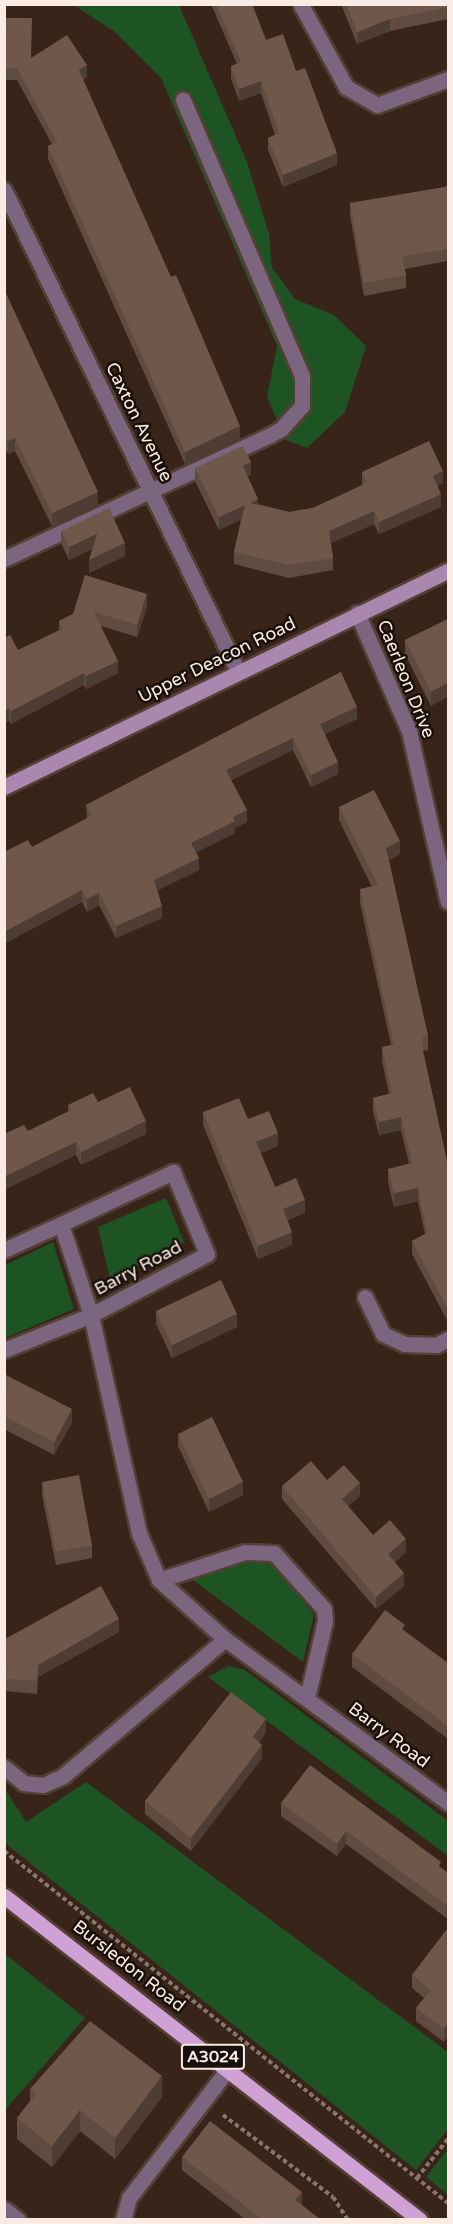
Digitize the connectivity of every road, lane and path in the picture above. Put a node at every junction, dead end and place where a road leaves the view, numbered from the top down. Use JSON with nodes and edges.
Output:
{"nodes":[{"id":1,"x":302,"y":5,"type":"edge"},
{"id":2,"x":448,"y":79,"type":"edge"},
{"id":3,"x":183,"y":100,"type":"dead end"},
{"id":4,"x":4,"y":190,"type":"edge"},
{"id":5,"x":150,"y":490,"type":"junction"},
{"id":6,"x":4,"y":559,"type":"edge"},
{"id":7,"x":448,"y":570,"type":"edge"},
{"id":8,"x":357,"y":613,"type":"junction"},
{"id":9,"x":238,"y":671,"type":"junction"},
{"id":10,"x":4,"y":787,"type":"edge"},
{"id":11,"x":448,"y":902,"type":"edge"},
{"id":12,"x":61,"y":1224,"type":"junction"},
{"id":13,"x":4,"y":1250,"type":"edge"},
{"id":14,"x":365,"y":1297,"type":"dead end"},
{"id":15,"x":91,"y":1315,"type":"junction"},
{"id":16,"x":448,"y":1339,"type":"edge"},
{"id":17,"x":4,"y":1350,"type":"edge"},
{"id":18,"x":159,"y":1580,"type":"junction"},
{"id":19,"x":225,"y":1639,"type":"junction"},
{"id":20,"x":307,"y":1698,"type":"junction"},
{"id":21,"x":4,"y":1767,"type":"edge"},
{"id":22,"x":448,"y":1803,"type":"edge"},
{"id":23,"x":4,"y":1851,"type":"edge"},
{"id":24,"x":4,"y":1896,"type":"edge"},
{"id":25,"x":228,"y":2069,"type":"junction"},
{"id":26,"x":204,"y":2100,"type":"junction"},
{"id":27,"x":448,"y":2139,"type":"edge"},
{"id":28,"x":417,"y":2178,"type":"junction"},
{"id":29,"x":448,"y":2203,"type":"edge"},
{"id":30,"x":4,"y":2209,"type":"edge"},
{"id":31,"x":18,"y":2220,"type":"edge"},
{"id":32,"x":123,"y":2220,"type":"edge"},
{"id":33,"x":348,"y":2220,"type":"edge"},
{"id":34,"x":420,"y":2220,"type":"edge"}],
"edges":[{"from":1,"to":2,"type":"street"},
{"from":3,"to":5,"type":"street"},
{"from":4,"to":5,"type":"street","name":"Caxton Avenue"},
{"from":5,"to":6,"type":"street"},
{"from":5,"to":9,"type":"street","name":"Caxton Avenue"},
{"from":7,"to":8,"type":"street","name":"Upper Deacon Road"},
{"from":8,"to":9,"type":"street","name":"Upper Deacon Road"},
{"from":8,"to":11,"type":"street","name":"Caerleon Drive"},
{"from":9,"to":10,"type":"street","name":"Upper Deacon Road"},
{"from":12,"to":13,"type":"street","name":"Barry Road"},
{"from":12,"to":15,"type":"street","name":"Barry Road"},
{"from":12,"to":15,"type":"street","name":"Barry Road"},
{"from":14,"to":16,"type":"street"},
{"from":15,"to":17,"type":"street","name":"Barry Road"},
{"from":15,"to":18,"type":"street","name":"Barry Road"},
{"from":18,"to":19,"type":"street","name":"Barry Road"},
{"from":18,"to":20,"type":"street"},
{"from":19,"to":20,"type":"street","name":"Barry Road"},
{"from":19,"to":21,"type":"street"},
{"from":20,"to":22,"type":"street","name":"Barry Road"},
{"from":23,"to":28,"type":"path"},
{"from":24,"to":25,"type":"main road","name":"Bursledon Road","number":"A3024"},
{"from":25,"to":26,"type":"street"},
{"from":25,"to":34,"type":"main road","name":"Bursledon Road","number":"A3024"},
{"from":26,"to":32,"type":"street"},
{"from":26,"to":33,"type":"path"},
{"from":27,"to":28,"type":"path"},
{"from":28,"to":29,"type":"path"},
{"from":30,"to":31,"type":"street"}]}
